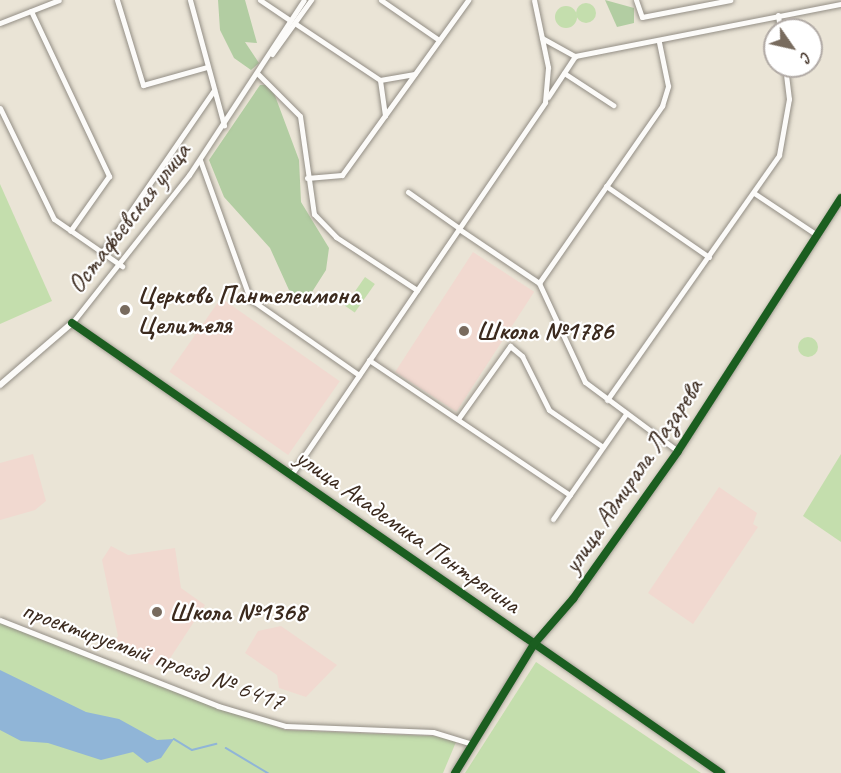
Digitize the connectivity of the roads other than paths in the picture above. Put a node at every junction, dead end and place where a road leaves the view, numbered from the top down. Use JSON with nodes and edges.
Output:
{"nodes":[{"id":1,"x":59,"y":0,"type":"edge"},
{"id":2,"x":117,"y":0,"type":"edge"},
{"id":3,"x":190,"y":0,"type":"edge"},
{"id":4,"x":260,"y":0,"type":"edge"},
{"id":5,"x":304,"y":0,"type":"edge"},
{"id":6,"x":311,"y":0,"type":"edge"},
{"id":7,"x":381,"y":0,"type":"edge"},
{"id":8,"x":468,"y":0,"type":"edge"},
{"id":9,"x":534,"y":0,"type":"edge"},
{"id":10,"x":636,"y":0,"type":"edge"},
{"id":11,"x":730,"y":0,"type":"edge"},
{"id":12,"x":841,"y":4,"type":"edge"},
{"id":13,"x":32,"y":11,"type":"junction"},
{"id":14,"x":778,"y":15,"type":"junction"},
{"id":15,"x":778,"y":18,"type":"edge"},
{"id":16,"x":293,"y":22,"type":"junction"},
{"id":17,"x":0,"y":23,"type":"edge"},
{"id":18,"x":542,"y":38,"type":"junction"},
{"id":19,"x":439,"y":40,"type":"junction"},
{"id":20,"x":659,"y":42,"type":"junction"},
{"id":21,"x":576,"y":56,"type":"junction"},
{"id":22,"x":207,"y":67,"type":"junction"},
{"id":23,"x":564,"y":73,"type":"junction"},
{"id":24,"x":258,"y":74,"type":"junction"},
{"id":25,"x":414,"y":74,"type":"junction"},
{"id":26,"x":786,"y":78,"type":"edge"},
{"id":27,"x":380,"y":80,"type":"junction"},
{"id":28,"x":214,"y":90,"type":"junction"},
{"id":29,"x":545,"y":102,"type":"junction"},
{"id":30,"x":613,"y":105,"type":"dead end"},
{"id":31,"x":0,"y":108,"type":"edge"},
{"id":32,"x":385,"y":116,"type":"junction"},
{"id":33,"x":224,"y":125,"type":"junction"},
{"id":34,"x":200,"y":160,"type":"junction"},
{"id":35,"x":307,"y":178,"type":"junction"},
{"id":36,"x":606,"y":186,"type":"junction"},
{"id":37,"x":408,"y":192,"type":"dead end"},
{"id":38,"x":754,"y":193,"type":"junction"},
{"id":39,"x":841,"y":198,"type":"edge"},
{"id":40,"x":459,"y":228,"type":"junction"},
{"id":41,"x":69,"y":231,"type":"junction"},
{"id":42,"x":818,"y":234,"type":"junction"},
{"id":43,"x":102,"y":253,"type":"junction"},
{"id":44,"x":709,"y":257,"type":"junction"},
{"id":45,"x":122,"y":266,"type":"junction"},
{"id":46,"x":539,"y":283,"type":"junction"},
{"id":47,"x":417,"y":290,"type":"junction"},
{"id":48,"x":72,"y":323,"type":"junction"},
{"id":49,"x":369,"y":360,"type":"junction"},
{"id":50,"x":359,"y":375,"type":"junction"},
{"id":51,"x":0,"y":385,"type":"edge"},
{"id":52,"x":607,"y":400,"type":"junction"},
{"id":53,"x":626,"y":414,"type":"junction"},
{"id":54,"x":458,"y":419,"type":"junction"},
{"id":55,"x":603,"y":447,"type":"junction"},
{"id":56,"x":678,"y":451,"type":"junction"},
{"id":57,"x":291,"y":475,"type":"junction"},
{"id":58,"x":570,"y":495,"type":"junction"},
{"id":59,"x":553,"y":519,"type":"dead end"},
{"id":60,"x":0,"y":620,"type":"edge"},
{"id":61,"x":534,"y":644,"type":"junction"},
{"id":62,"x":470,"y":743,"type":"junction"},
{"id":63,"x":455,"y":773,"type":"edge"},
{"id":64,"x":721,"y":773,"type":"edge"}],
"edges":[{"from":1,"to":13,"type":"street"},
{"from":2,"to":22,"type":"street"},
{"from":3,"to":22,"type":"street"},
{"from":4,"to":16,"type":"street"},
{"from":5,"to":16,"type":"street","name":"Остафьевская улица"},
{"from":6,"to":16,"type":"street","name":"Остафьевская улица"},
{"from":7,"to":19,"type":"street"},
{"from":8,"to":19,"type":"street"},
{"from":9,"to":18,"type":"street"},
{"from":10,"to":11,"type":"street"},
{"from":12,"to":14,"type":"street"},
{"from":13,"to":17,"type":"street"},
{"from":13,"to":41,"type":"street"},
{"from":14,"to":15,"type":"street"},
{"from":14,"to":20,"type":"street"},
{"from":16,"to":24,"type":"street","name":"Остафьевская улица"},
{"from":16,"to":27,"type":"street"},
{"from":18,"to":21,"type":"street"},
{"from":18,"to":29,"type":"street"},
{"from":19,"to":25,"type":"street"},
{"from":20,"to":21,"type":"street"},
{"from":20,"to":36,"type":"street"},
{"from":21,"to":23,"type":"street"},
{"from":22,"to":28,"type":"street"},
{"from":23,"to":29,"type":"street"},
{"from":23,"to":30,"type":"street"},
{"from":24,"to":33,"type":"street","name":"Остафьевская улица"},
{"from":24,"to":35,"type":"street"},
{"from":25,"to":27,"type":"street"},
{"from":25,"to":32,"type":"street"},
{"from":26,"to":38,"type":"street"},
{"from":27,"to":32,"type":"street"},
{"from":28,"to":33,"type":"street"},
{"from":28,"to":43,"type":"street"},
{"from":29,"to":40,"type":"street"},
{"from":31,"to":41,"type":"street"},
{"from":32,"to":35,"type":"street"},
{"from":33,"to":34,"type":"street","name":"Остафьевская улица"},
{"from":34,"to":45,"type":"street","name":"Остафьевская улица"},
{"from":34,"to":50,"type":"street"},
{"from":35,"to":47,"type":"street"},
{"from":36,"to":44,"type":"street"},
{"from":36,"to":46,"type":"street"},
{"from":37,"to":40,"type":"street"},
{"from":38,"to":42,"type":"street"},
{"from":38,"to":44,"type":"street"},
{"from":39,"to":42,"type":"street","name":"улица Адмирала Лазарева"},
{"from":40,"to":46,"type":"street"},
{"from":40,"to":47,"type":"street"},
{"from":41,"to":43,"type":"street"},
{"from":42,"to":56,"type":"street","name":"улица Адмирала Лазарева"},
{"from":43,"to":45,"type":"street"},
{"from":44,"to":52,"type":"street"},
{"from":45,"to":48,"type":"street","name":"Остафьевская улица"},
{"from":46,"to":52,"type":"street"},
{"from":47,"to":49,"type":"street"},
{"from":48,"to":51,"type":"street","name":"Остафьевская улица"},
{"from":48,"to":57,"type":"street","name":"улица Академика Понтрягина"},
{"from":49,"to":50,"type":"street"},
{"from":49,"to":54,"type":"street"},
{"from":50,"to":57,"type":"street"},
{"from":52,"to":53,"type":"street"},
{"from":53,"to":55,"type":"street"},
{"from":53,"to":56,"type":"street"},
{"from":54,"to":55,"type":"street"},
{"from":54,"to":58,"type":"street"},
{"from":55,"to":58,"type":"street"},
{"from":56,"to":61,"type":"street","name":"улица Адмирала Лазарева"},
{"from":57,"to":61,"type":"street","name":"улица Академика Понтрягина"},
{"from":58,"to":59,"type":"street"},
{"from":60,"to":62,"type":"street","name":"проектируемый проезд № 6417"},
{"from":61,"to":62,"type":"street","name":"улица Адмирала Лазарева"},
{"from":61,"to":64,"type":"street","name":"улица Академика Понтрягина"},
{"from":62,"to":63,"type":"street","name":"улица Адмирала Лазарева"}]}
